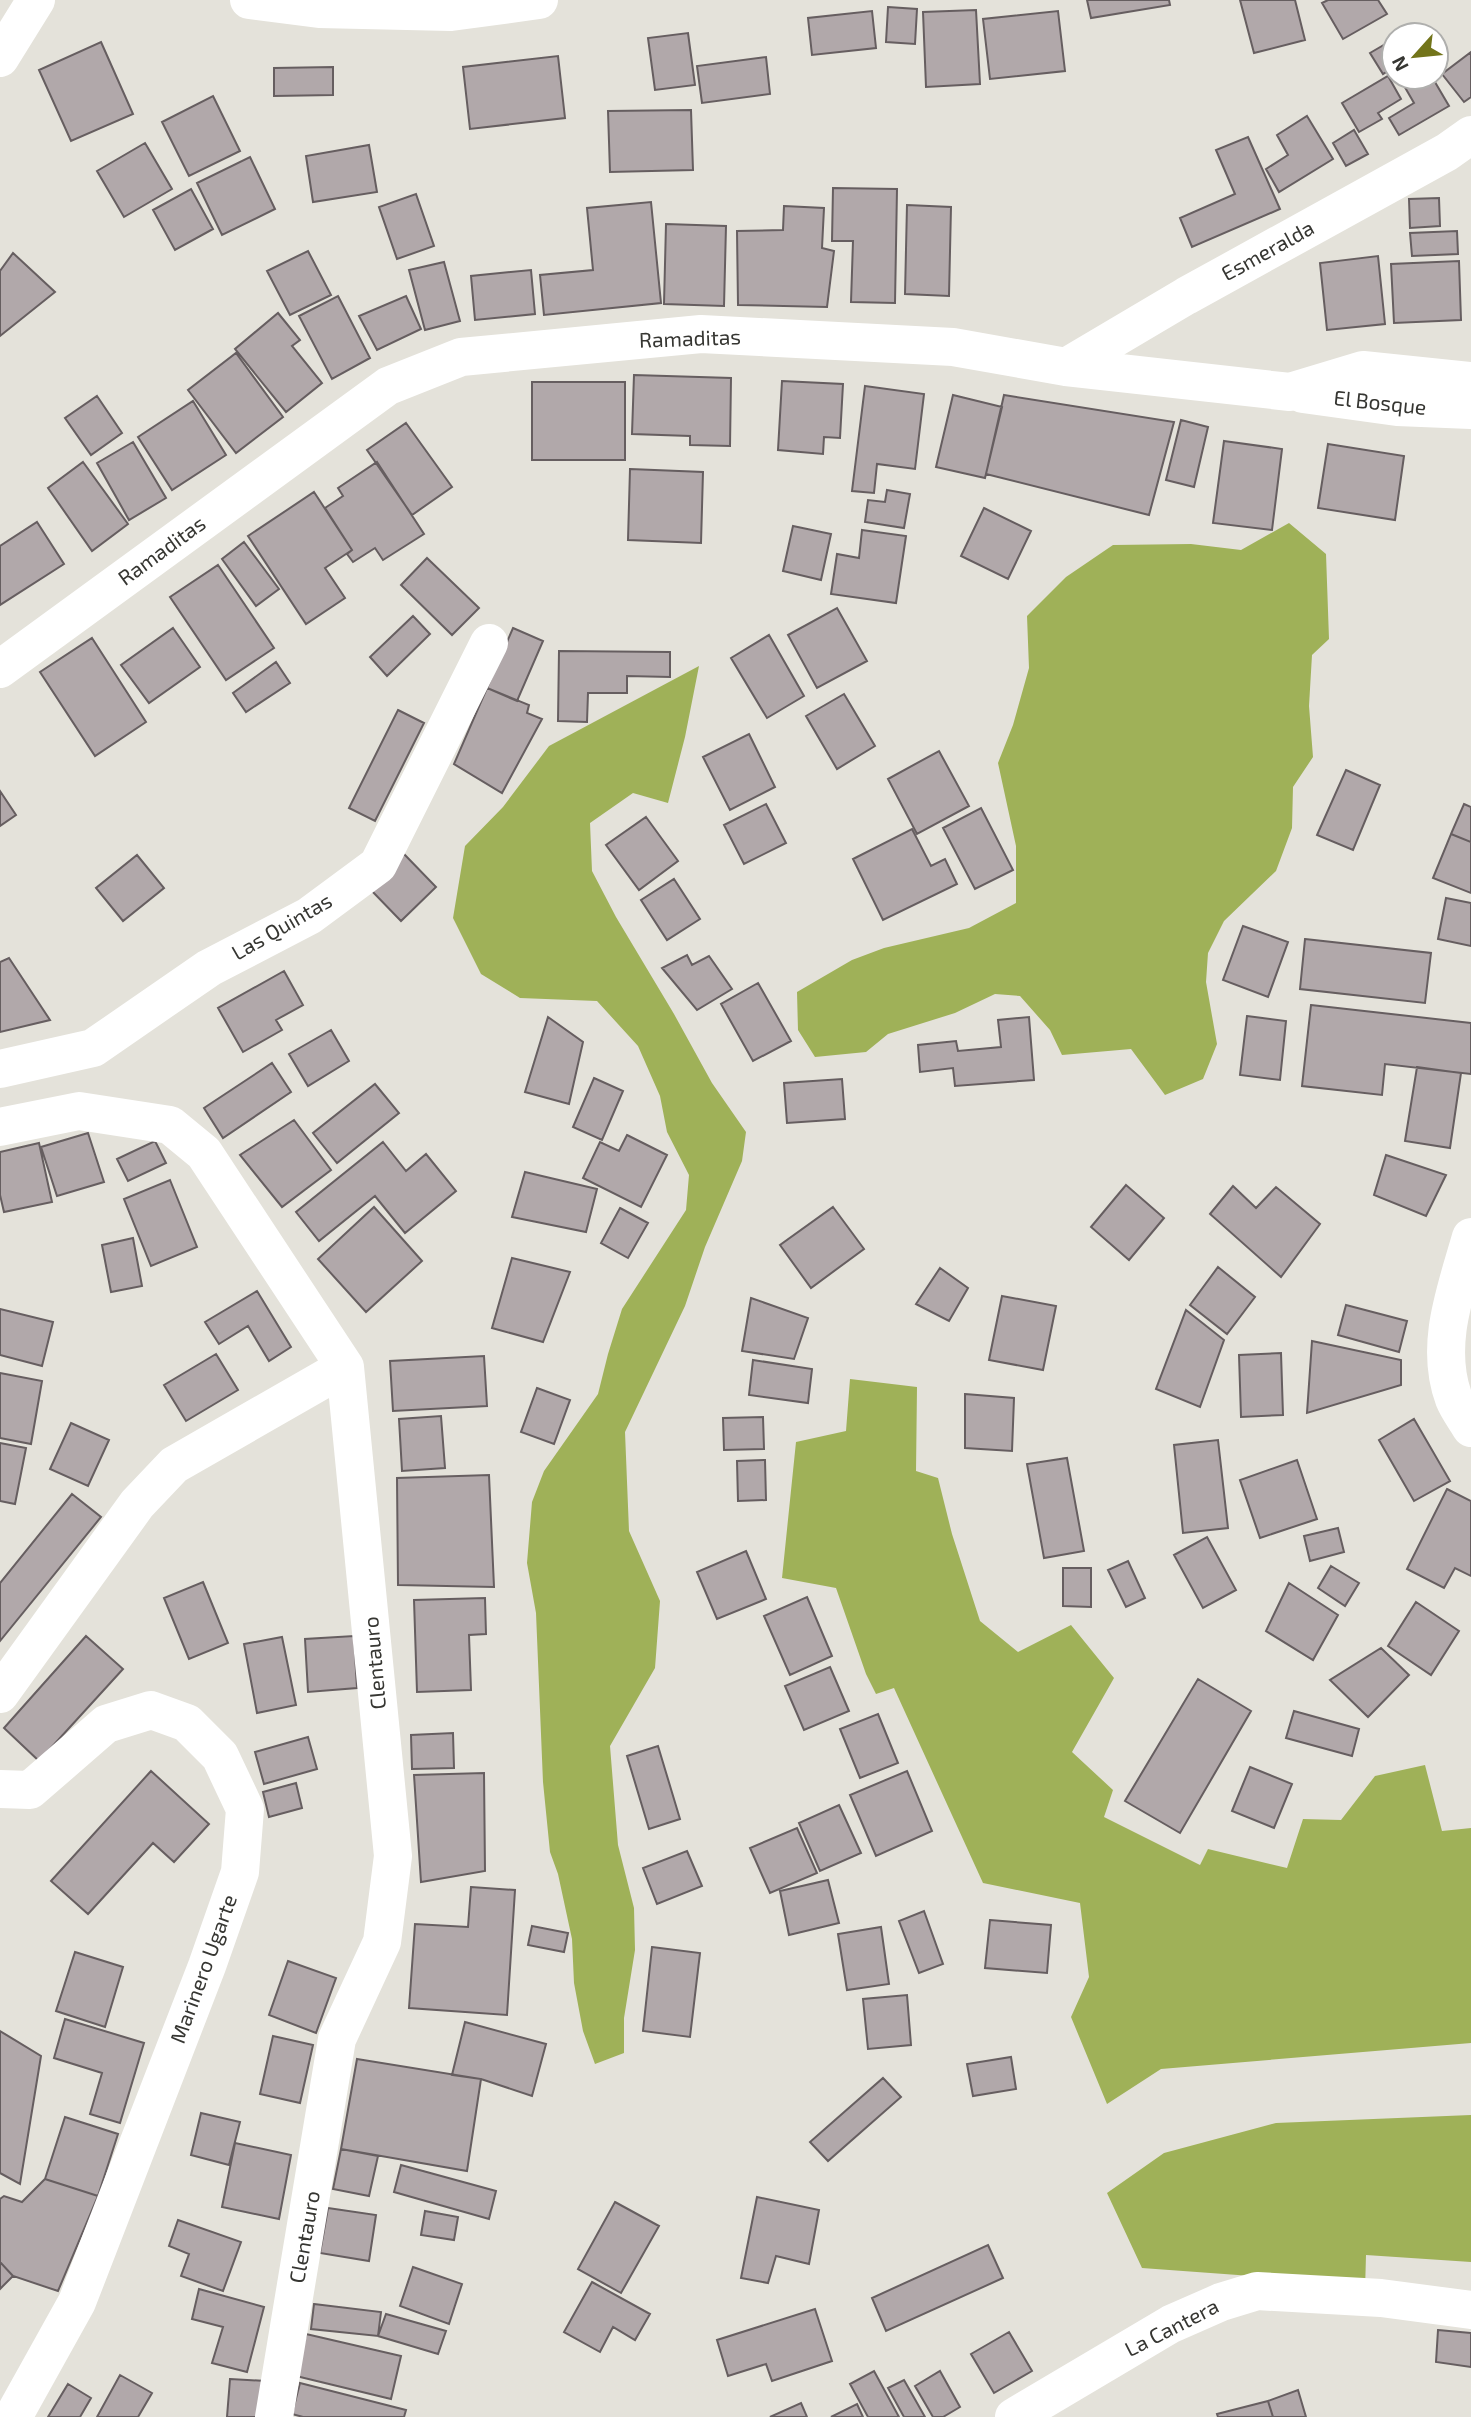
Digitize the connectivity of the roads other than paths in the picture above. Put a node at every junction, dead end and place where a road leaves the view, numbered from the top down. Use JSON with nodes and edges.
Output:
{"nodes":[{"id":1,"x":36,"y":0,"type":"edge"},
{"id":2,"x":249,"y":0,"type":"edge"},
{"id":3,"x":539,"y":0,"type":"edge"},
{"id":4,"x":0,"y":58,"type":"edge"},
{"id":5,"x":1471,"y":135,"type":"edge"},
{"id":6,"x":1066,"y":367,"type":"junction"},
{"id":7,"x":1471,"y":381,"type":"edge"},
{"id":8,"x":1290,"y":392,"type":"junction"},
{"id":9,"x":1471,"y":410,"type":"edge"},
{"id":10,"x":489,"y":643,"type":"dead end"},
{"id":11,"x":0,"y":669,"type":"edge"},
{"id":12,"x":0,"y":1069,"type":"edge"},
{"id":13,"x":0,"y":1127,"type":"edge"},
{"id":14,"x":1471,"y":1237,"type":"edge"},
{"id":15,"x":345,"y":1367,"type":"junction"},
{"id":16,"x":1471,"y":1428,"type":"edge"},
{"id":17,"x":0,"y":1693,"type":"edge"},
{"id":18,"x":0,"y":1789,"type":"edge"},
{"id":19,"x":1471,"y":2310,"type":"edge"},
{"id":20,"x":13,"y":2417,"type":"edge"},
{"id":21,"x":274,"y":2417,"type":"edge"},
{"id":22,"x":1014,"y":2417,"type":"edge"}],
"edges":[{"from":1,"to":4,"type":"street"},
{"from":2,"to":3,"type":"street"},
{"from":5,"to":6,"type":"street","name":"Esmeralda"},
{"from":6,"to":8,"type":"street","name":"Ramaditas"},
{"from":6,"to":11,"type":"street","name":"Ramaditas"},
{"from":7,"to":8,"type":"street","name":"Ramaditas"},
{"from":8,"to":9,"type":"street","name":"El Bosque"},
{"from":10,"to":12,"type":"street","name":"Las Quintas"},
{"from":13,"to":15,"type":"street","name":"Clentauro"},
{"from":14,"to":16,"type":"street"},
{"from":15,"to":17,"type":"street"},
{"from":15,"to":21,"type":"street","name":"Clentauro"},
{"from":18,"to":20,"type":"street","name":"Marinero Ugarte"},
{"from":19,"to":22,"type":"street","name":"La Cantera"}]}
